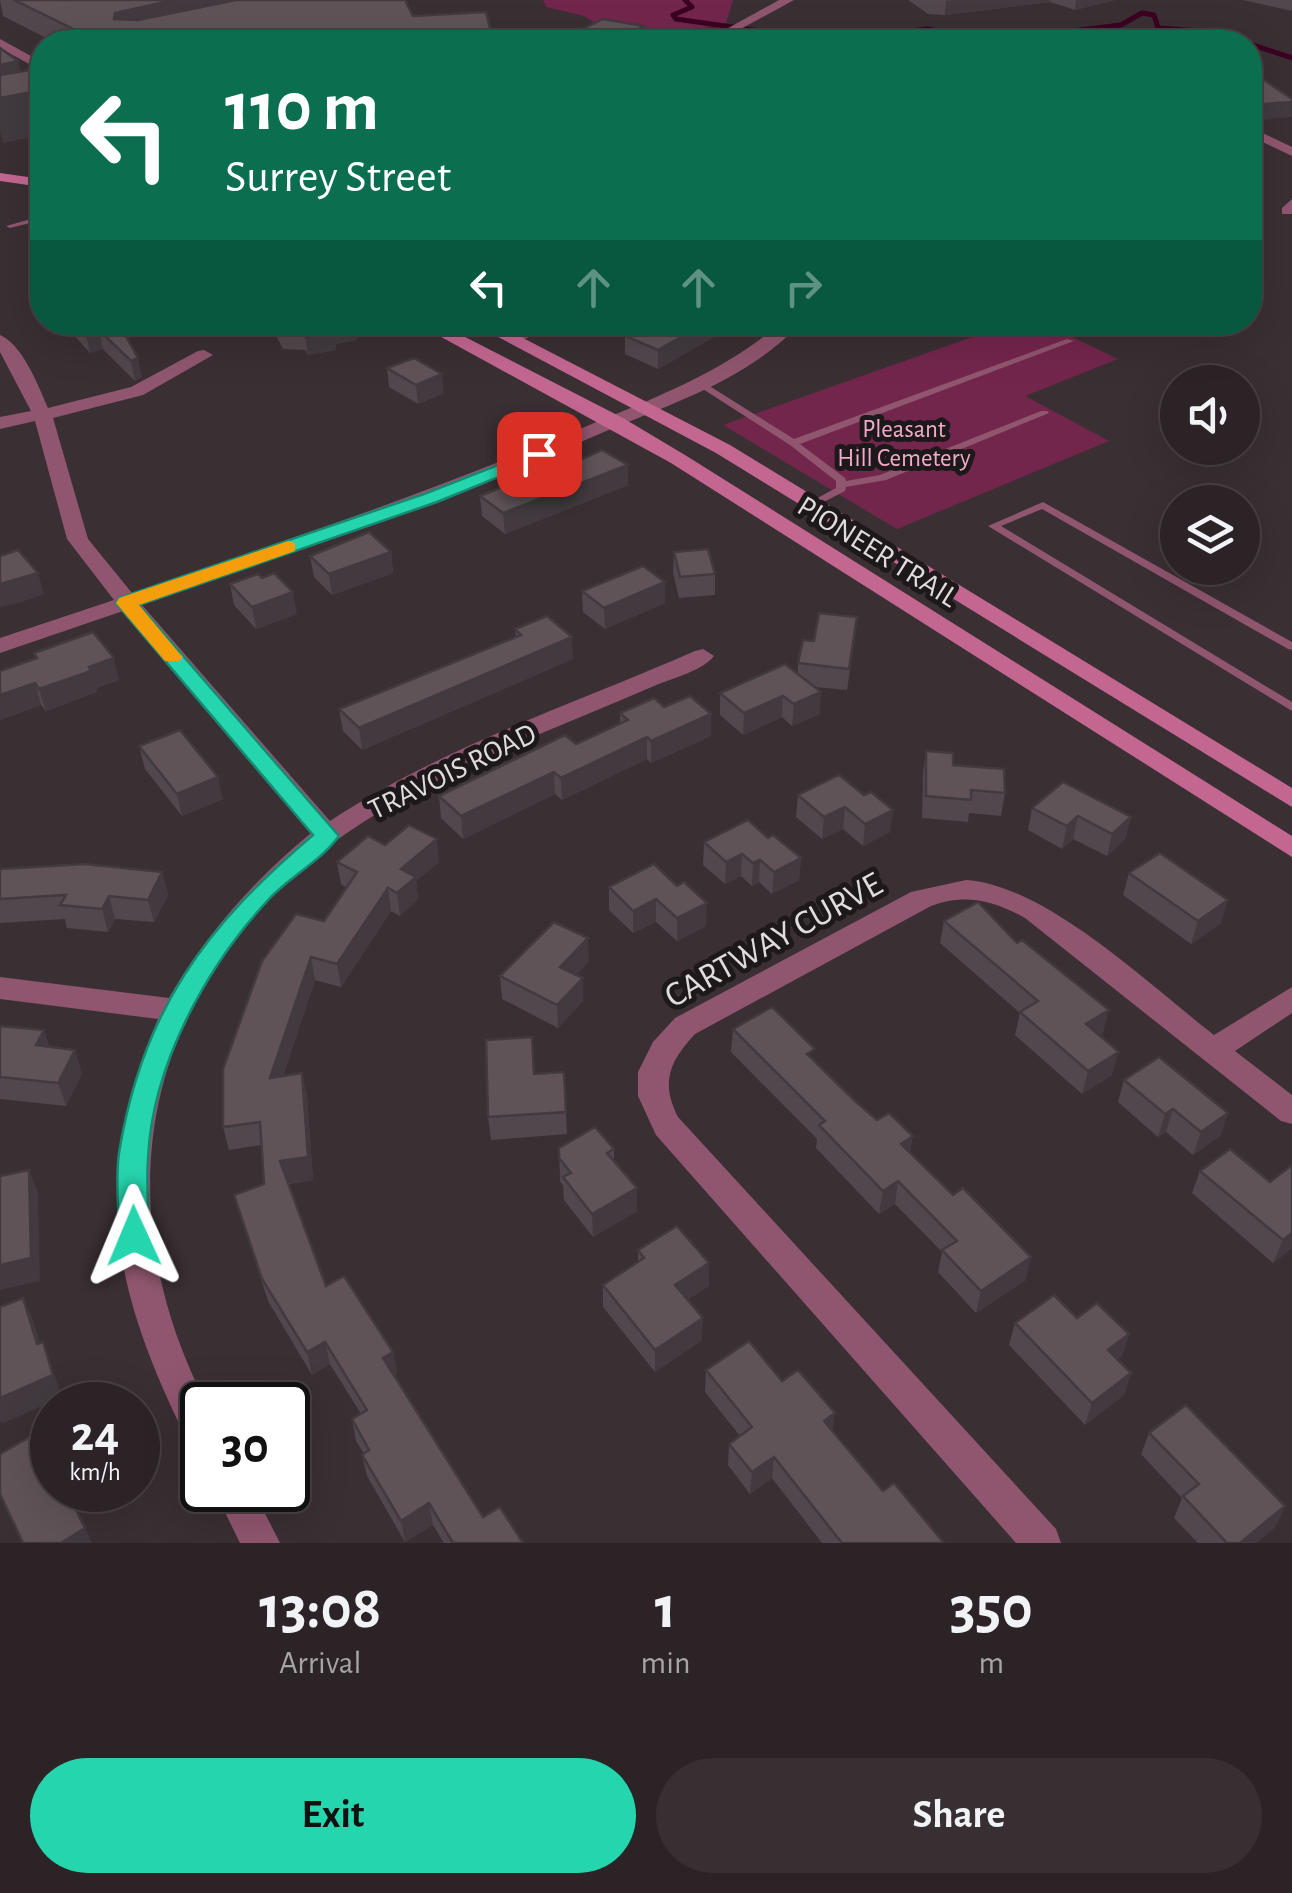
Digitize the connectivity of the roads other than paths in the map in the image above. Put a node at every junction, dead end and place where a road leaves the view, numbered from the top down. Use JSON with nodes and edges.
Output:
{"nodes":[{"id":1,"x":788,"y":0,"type":"edge"},
{"id":2,"x":862,"y":0,"type":"edge"},
{"id":3,"x":888,"y":0,"type":"edge"},
{"id":4,"x":731,"y":30,"type":"edge"},
{"id":5,"x":0,"y":43,"type":"edge"},
{"id":6,"x":7,"y":52,"type":"edge"},
{"id":7,"x":1262,"y":136,"type":"edge"},
{"id":8,"x":1292,"y":152,"type":"edge"},
{"id":9,"x":0,"y":162,"type":"edge"},
{"id":10,"x":30,"y":166,"type":"edge"},
{"id":11,"x":0,"y":177,"type":"edge"},
{"id":12,"x":30,"y":181,"type":"edge"},
{"id":13,"x":30,"y":221,"type":"edge"},
{"id":14,"x":10,"y":226,"type":"dead end"},
{"id":15,"x":447,"y":335,"type":"edge"},
{"id":16,"x":504,"y":335,"type":"edge"},
{"id":17,"x":527,"y":335,"type":"edge"},
{"id":18,"x":778,"y":335,"type":"edge"},
{"id":19,"x":0,"y":340,"type":"edge"},
{"id":20,"x":514,"y":340,"type":"junction"},
{"id":21,"x":1070,"y":342,"type":"dead end"},
{"id":22,"x":204,"y":355,"type":"dead end"},
{"id":23,"x":700,"y":384,"type":"junction"},
{"id":24,"x":647,"y":406,"type":"junction"},
{"id":25,"x":1044,"y":413,"type":"dead end"},
{"id":26,"x":40,"y":415,"type":"junction"},
{"id":27,"x":616,"y":422,"type":"junction"},
{"id":28,"x":0,"y":423,"type":"edge"},
{"id":29,"x":794,"y":443,"type":"junction"},
{"id":30,"x":841,"y":485,"type":"junction"},
{"id":31,"x":814,"y":504,"type":"junction"},
{"id":32,"x":126,"y":603,"type":"junction"},
{"id":33,"x":0,"y":646,"type":"edge"},
{"id":34,"x":1292,"y":647,"type":"edge"},
{"id":35,"x":702,"y":656,"type":"dead end"},
{"id":36,"x":1292,"y":707,"type":"edge"},
{"id":37,"x":1292,"y":799,"type":"edge"},
{"id":38,"x":327,"y":836,"type":"junction"},
{"id":39,"x":1292,"y":848,"type":"edge"},
{"id":40,"x":0,"y":988,"type":"edge"},
{"id":41,"x":1292,"y":998,"type":"edge"},
{"id":42,"x":177,"y":1010,"type":"junction"},
{"id":43,"x":1214,"y":1050,"type":"junction"},
{"id":44,"x":1292,"y":1112,"type":"edge"},
{"id":45,"x":180,"y":1382,"type":"edge"},
{"id":46,"x":245,"y":1512,"type":"edge"},
{"id":47,"x":262,"y":1543,"type":"edge"},
{"id":48,"x":1042,"y":1543,"type":"edge"}],
"edges":[{"from":1,"to":4,"type":"street"},
{"from":2,"to":3,"type":"street"},
{"from":5,"to":6,"type":"street"},
{"from":7,"to":8,"type":"street"},
{"from":9,"to":10,"type":"main road"},
{"from":11,"to":12,"type":"main road"},
{"from":13,"to":14,"type":"lane"},
{"from":15,"to":27,"type":"main road","name":"PIONEER TRAIL"},
{"from":16,"to":20,"type":"main road","name":"PIONEER TRAIL"},
{"from":17,"to":20,"type":"lane"},
{"from":18,"to":23,"type":"street"},
{"from":19,"to":26,"type":"street"},
{"from":20,"to":24,"type":"main road","name":"PIONEER TRAIL"},
{"from":21,"to":29,"type":"lane"},
{"from":22,"to":26,"type":"street"},
{"from":23,"to":24,"type":"street"},
{"from":23,"to":29,"type":"lane"},
{"from":24,"to":27,"type":"street"},
{"from":24,"to":31,"type":"main road","name":"PIONEER TRAIL"},
{"from":25,"to":30,"type":"lane"},
{"from":26,"to":28,"type":"street"},
{"from":26,"to":32,"type":"street"},
{"from":27,"to":32,"type":"street"},
{"from":27,"to":39,"type":"main road","name":"PIONEER TRAIL"},
{"from":29,"to":30,"type":"lane"},
{"from":30,"to":31,"type":"lane"},
{"from":31,"to":37,"type":"main road","name":"PIONEER TRAIL"},
{"from":32,"to":33,"type":"street"},
{"from":32,"to":38,"type":"street"},
{"from":34,"to":36,"type":"lane"},
{"from":35,"to":38,"type":"street","name":"TRAVOIS ROAD"},
{"from":38,"to":42,"type":"street","name":"TRAVOIS ROAD"},
{"from":40,"to":42,"type":"street"},
{"from":41,"to":43,"type":"street"},
{"from":42,"to":45,"type":"street","name":"TRAVOIS ROAD"},
{"from":43,"to":44,"type":"street"},
{"from":43,"to":48,"type":"street","name":"CARTWAY CURVE"},
{"from":46,"to":47,"type":"street"}]}
